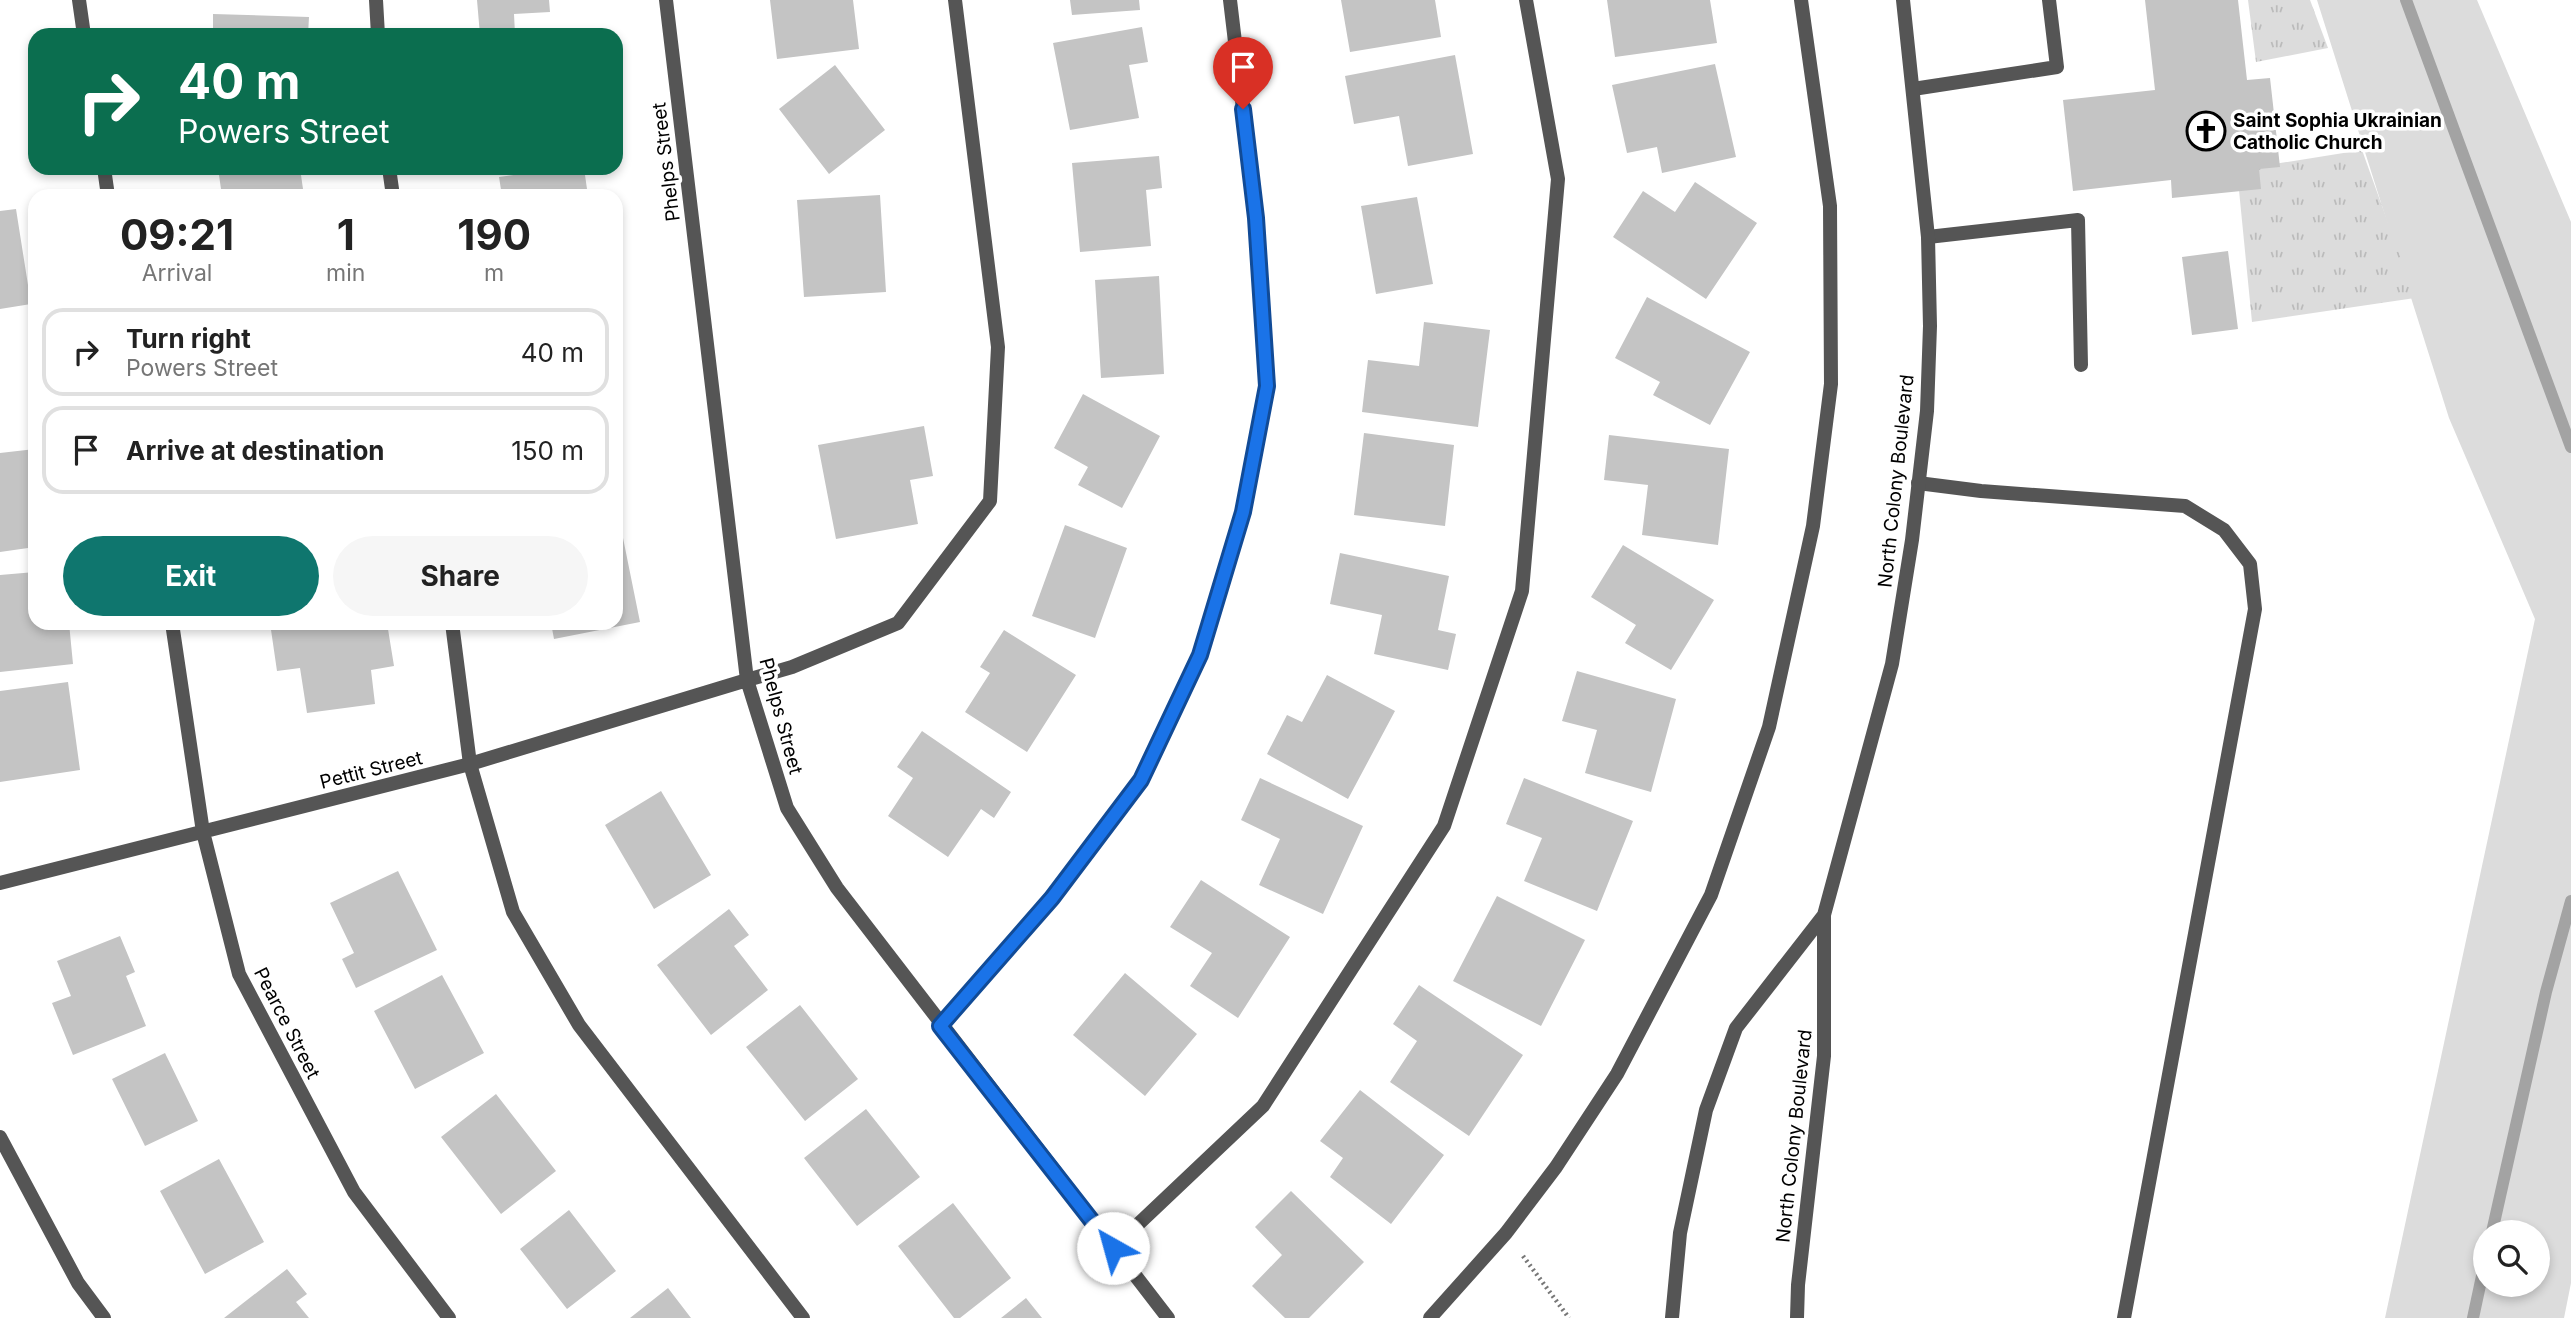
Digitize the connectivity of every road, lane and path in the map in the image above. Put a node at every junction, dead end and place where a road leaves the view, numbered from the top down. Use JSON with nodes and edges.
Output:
{"nodes":[{"id":1,"x":79,"y":0,"type":"edge"},
{"id":2,"x":376,"y":0,"type":"edge"},
{"id":3,"x":666,"y":0,"type":"edge"},
{"id":4,"x":955,"y":0,"type":"edge"},
{"id":5,"x":1230,"y":0,"type":"edge"},
{"id":6,"x":1526,"y":0,"type":"edge"},
{"id":7,"x":1801,"y":0,"type":"edge"},
{"id":8,"x":1903,"y":0,"type":"edge"},
{"id":9,"x":2049,"y":0,"type":"edge"},
{"id":10,"x":83,"y":28,"type":"edge"},
{"id":11,"x":378,"y":28,"type":"edge"},
{"id":12,"x":1913,"y":89,"type":"junction"},
{"id":13,"x":1928,"y":237,"type":"junction"},
{"id":14,"x":2081,"y":365,"type":"dead end"},
{"id":15,"x":1918,"y":483,"type":"junction"},
{"id":16,"x":173,"y":630,"type":"edge"},
{"id":17,"x":453,"y":630,"type":"edge"},
{"id":18,"x":747,"y":680,"type":"junction"},
{"id":19,"x":470,"y":764,"type":"junction"},
{"id":20,"x":203,"y":832,"type":"junction"},
{"id":21,"x":0,"y":883,"type":"edge"},
{"id":22,"x":1824,"y":915,"type":"junction"},
{"id":23,"x":940,"y":1026,"type":"junction"},
{"id":24,"x":0,"y":1138,"type":"edge"},
{"id":25,"x":1506,"y":1233,"type":"junction"},
{"id":26,"x":1113,"y":1248,"type":"junction"},
{"id":27,"x":104,"y":1318,"type":"edge"},
{"id":28,"x":449,"y":1318,"type":"edge"},
{"id":29,"x":803,"y":1318,"type":"edge"},
{"id":30,"x":1168,"y":1318,"type":"edge"},
{"id":31,"x":1430,"y":1318,"type":"edge"},
{"id":32,"x":1569,"y":1318,"type":"edge"},
{"id":33,"x":1671,"y":1318,"type":"edge"},
{"id":34,"x":1797,"y":1318,"type":"edge"},
{"id":35,"x":2124,"y":1318,"type":"edge"}],
"edges":[{"from":1,"to":10,"type":"street"},
{"from":2,"to":11,"type":"street"},
{"from":3,"to":18,"type":"street","name":"Phelps Street"},
{"from":4,"to":18,"type":"street","name":"Pettit Street"},
{"from":5,"to":23,"type":"street"},
{"from":6,"to":26,"type":"street"},
{"from":7,"to":25,"type":"street"},
{"from":8,"to":12,"type":"street","name":"North Colony Boulevard"},
{"from":9,"to":12,"type":"street"},
{"from":12,"to":13,"type":"street","name":"North Colony Boulevard"},
{"from":13,"to":14,"type":"street"},
{"from":13,"to":15,"type":"street","name":"North Colony Boulevard"},
{"from":15,"to":22,"type":"street","name":"North Colony Boulevard"},
{"from":15,"to":35,"type":"street"},
{"from":16,"to":20,"type":"street","name":"Pearce Street"},
{"from":17,"to":19,"type":"street"},
{"from":18,"to":19,"type":"street","name":"Pettit Street"},
{"from":18,"to":23,"type":"street","name":"Phelps Street"},
{"from":19,"to":20,"type":"street","name":"Pettit Street"},
{"from":19,"to":29,"type":"street"},
{"from":20,"to":21,"type":"street","name":"Pettit Street"},
{"from":20,"to":28,"type":"street","name":"Pearce Street"},
{"from":22,"to":33,"type":"street","name":"North Colony Boulevard"},
{"from":22,"to":34,"type":"street","name":"North Colony Boulevard"},
{"from":23,"to":26,"type":"street","name":"Phelps Street"},
{"from":24,"to":27,"type":"street"},
{"from":25,"to":31,"type":"street"},
{"from":25,"to":32,"type":"path"},
{"from":26,"to":30,"type":"street","name":"Phelps Street"}]}
